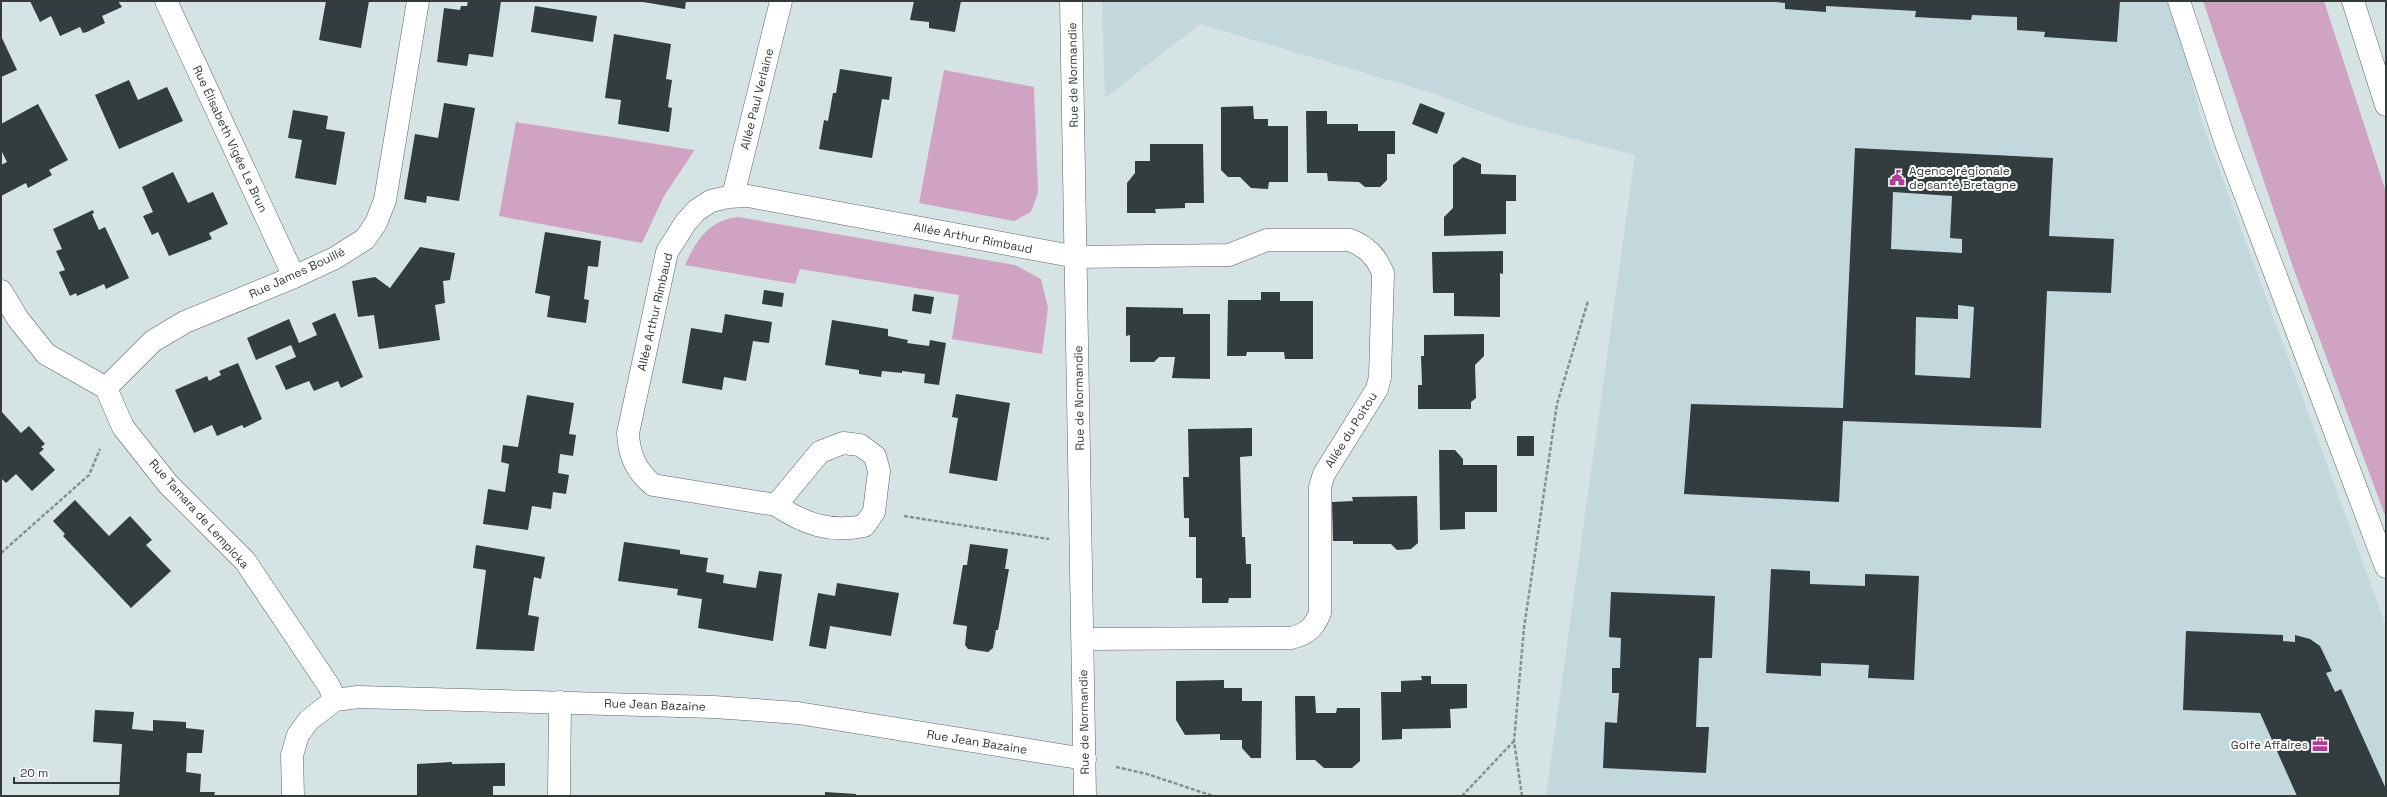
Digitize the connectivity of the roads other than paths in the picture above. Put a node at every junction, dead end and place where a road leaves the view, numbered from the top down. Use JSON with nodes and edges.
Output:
{"nodes":[{"id":1,"x":166,"y":1,"type":"edge"},
{"id":2,"x":418,"y":1,"type":"edge"},
{"id":3,"x":781,"y":1,"type":"edge"},
{"id":4,"x":1072,"y":1,"type":"edge"},
{"id":5,"x":2179,"y":1,"type":"edge"},
{"id":6,"x":2353,"y":1,"type":"edge"},
{"id":7,"x":2386,"y":105,"type":"edge"},
{"id":8,"x":733,"y":196,"type":"junction"},
{"id":9,"x":1077,"y":257,"type":"junction"},
{"id":10,"x":294,"y":277,"type":"junction"},
{"id":11,"x":1,"y":291,"type":"edge"},
{"id":12,"x":106,"y":388,"type":"junction"},
{"id":13,"x":776,"y":505,"type":"junction"},
{"id":14,"x":2386,"y":567,"type":"edge"},
{"id":15,"x":1083,"y":639,"type":"junction"},
{"id":16,"x":335,"y":700,"type":"junction"},
{"id":17,"x":560,"y":702,"type":"junction"},
{"id":18,"x":1085,"y":760,"type":"junction"},
{"id":19,"x":293,"y":796,"type":"edge"},
{"id":20,"x":559,"y":796,"type":"edge"},
{"id":21,"x":1085,"y":796,"type":"edge"}],
"edges":[{"from":1,"to":10,"type":"street","name":"Rue Élisabeth Vigée Le Brun"},
{"from":2,"to":10,"type":"street","name":"Rue James Bouillé"},
{"from":3,"to":8,"type":"street","name":"Allée Paul Verlaine"},
{"from":4,"to":9,"type":"street","name":"Rue de Normandie"},
{"from":5,"to":14,"type":"street"},
{"from":6,"to":7,"type":"street"},
{"from":8,"to":9,"type":"street","name":"Allée Arthur Rimbaud"},
{"from":8,"to":13,"type":"street","name":"Allée Arthur Rimbaud"},
{"from":9,"to":15,"type":"street","name":"Rue de Normandie"},
{"from":9,"to":15,"type":"street","name":"Allée du Poitou"},
{"from":10,"to":12,"type":"street","name":"Rue James Bouillé"},
{"from":11,"to":12,"type":"street"},
{"from":12,"to":16,"type":"street","name":"Rue Tamara de Lempicka"},
{"from":13,"to":13,"type":"street","name":"Allée Arthur Rimbaud"},
{"from":15,"to":18,"type":"street","name":"Rue de Normandie"},
{"from":16,"to":17,"type":"street","name":"Rue Jean Bazaine"},
{"from":16,"to":19,"type":"street"},
{"from":17,"to":18,"type":"street","name":"Rue Jean Bazaine"},
{"from":17,"to":20,"type":"street"},
{"from":18,"to":21,"type":"street","name":"Rue de Normandie"}]}
